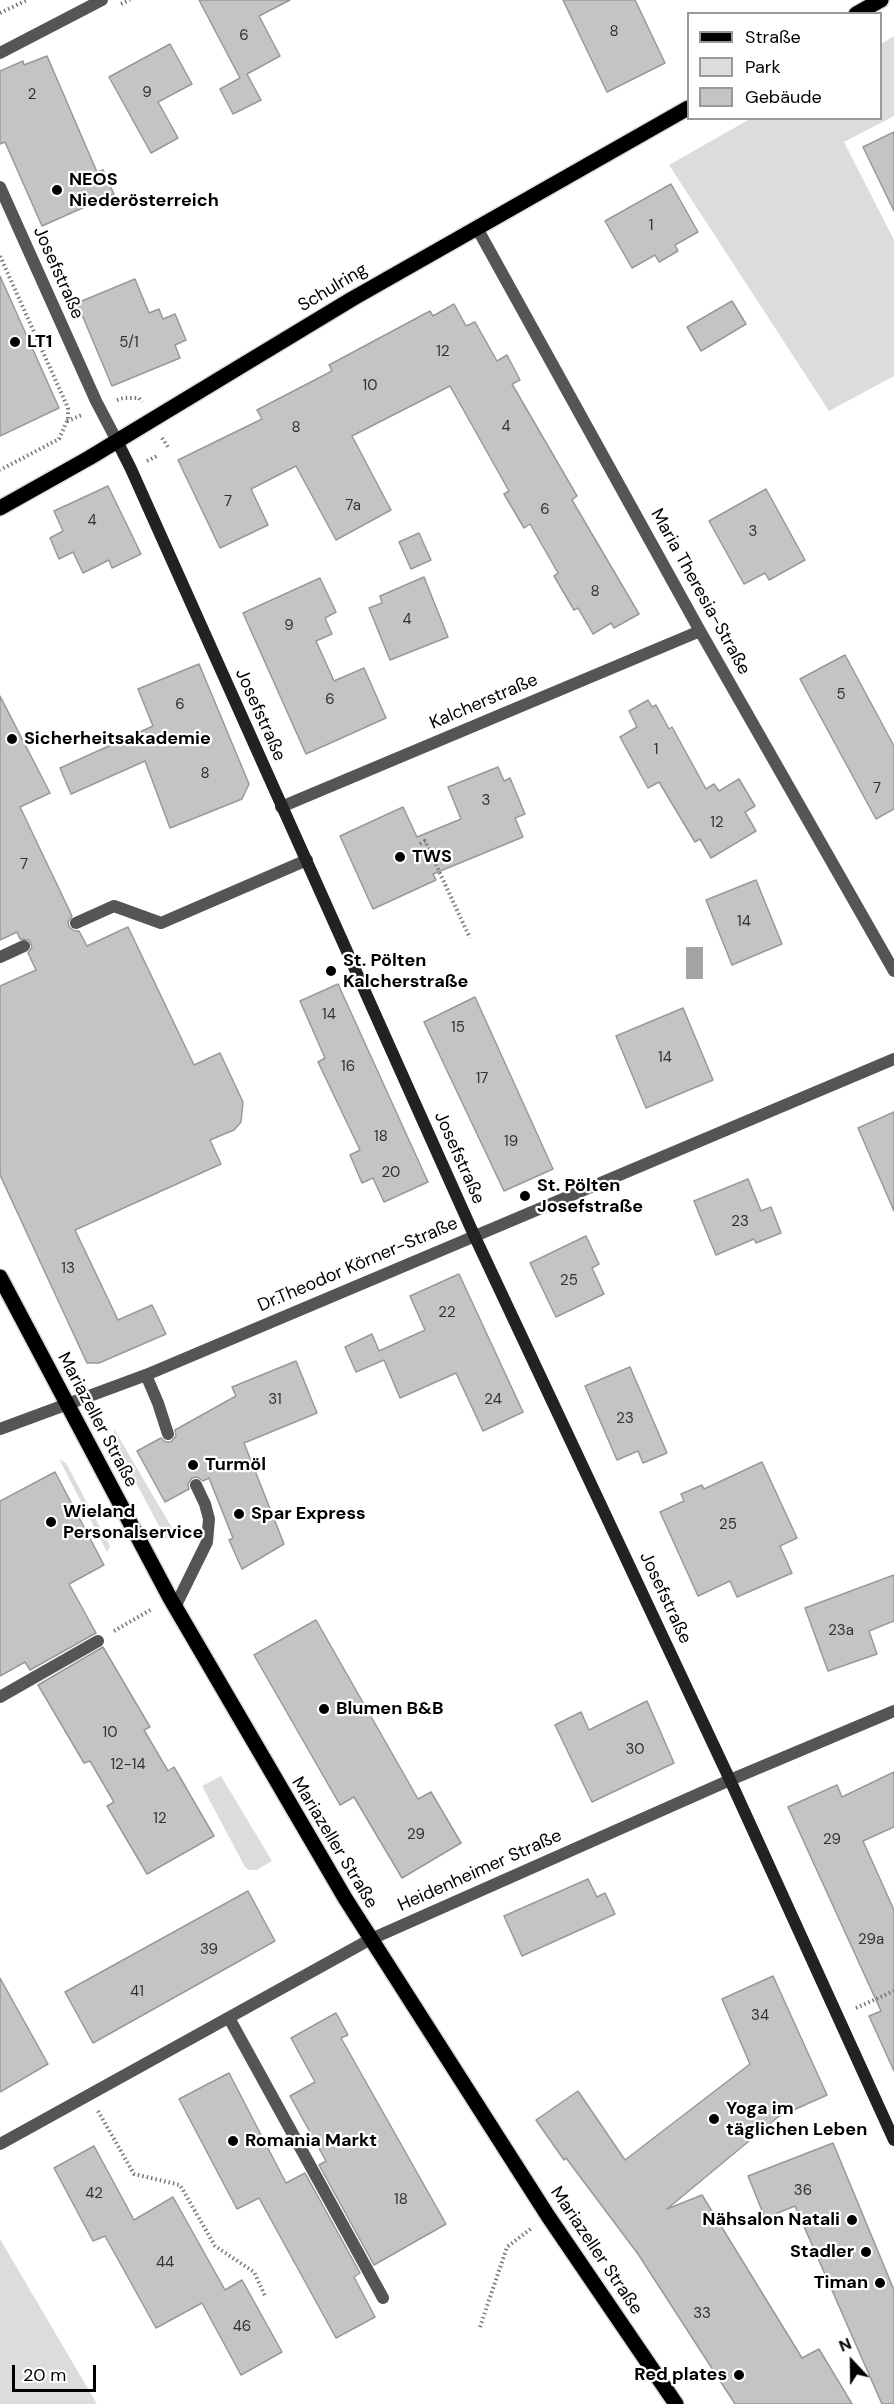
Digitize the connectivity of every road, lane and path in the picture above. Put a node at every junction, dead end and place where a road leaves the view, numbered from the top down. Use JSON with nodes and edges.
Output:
{"nodes":[{"id":1,"x":27,"y":0,"type":"edge"},
{"id":2,"x":102,"y":0,"type":"edge"},
{"id":3,"x":881,"y":0,"type":"edge"},
{"id":4,"x":860,"y":12,"type":"edge"},
{"id":5,"x":0,"y":13,"type":"edge"},
{"id":6,"x":0,"y":53,"type":"edge"},
{"id":7,"x":687,"y":109,"type":"edge"},
{"id":8,"x":0,"y":187,"type":"edge"},
{"id":9,"x":477,"y":228,"type":"junction"},
{"id":10,"x":0,"y":256,"type":"edge"},
{"id":11,"x":123,"y":398,"type":"dead end"},
{"id":12,"x":139,"y":398,"type":"dead end"},
{"id":13,"x":117,"y":441,"type":"junction"},
{"id":14,"x":0,"y":470,"type":"edge"},
{"id":15,"x":0,"y":508,"type":"edge"},
{"id":16,"x":700,"y":631,"type":"junction"},
{"id":17,"x":281,"y":807,"type":"junction"},
{"id":18,"x":420,"y":844,"type":"dead end"},
{"id":19,"x":307,"y":860,"type":"junction"},
{"id":20,"x":76,"y":923,"type":"dead end"},
{"id":21,"x":470,"y":938,"type":"dead end"},
{"id":22,"x":24,"y":946,"type":"dead end"},
{"id":23,"x":0,"y":957,"type":"edge"},
{"id":24,"x":894,"y":971,"type":"edge"},
{"id":25,"x":894,"y":1059,"type":"edge"},
{"id":26,"x":474,"y":1235,"type":"junction"},
{"id":27,"x":0,"y":1277,"type":"edge"},
{"id":28,"x":146,"y":1375,"type":"junction"},
{"id":29,"x":67,"y":1406,"type":"junction"},
{"id":30,"x":0,"y":1429,"type":"edge"},
{"id":31,"x":168,"y":1434,"type":"dead end"},
{"id":32,"x":196,"y":1485,"type":"dead end"},
{"id":33,"x":173,"y":1602,"type":"junction"},
{"id":34,"x":98,"y":1641,"type":"joint"},
{"id":35,"x":0,"y":1697,"type":"edge"},
{"id":36,"x":894,"y":1711,"type":"edge"},
{"id":37,"x":730,"y":1780,"type":"junction"},
{"id":38,"x":369,"y":1940,"type":"junction"},
{"id":39,"x":894,"y":1991,"type":"edge"},
{"id":40,"x":838,"y":2016,"type":"junction"},
{"id":41,"x":229,"y":2018,"type":"junction"},
{"id":42,"x":88,"y":2095,"type":"junction"},
{"id":43,"x":894,"y":2140,"type":"edge"},
{"id":44,"x":0,"y":2144,"type":"edge"},
{"id":45,"x":548,"y":2216,"type":"junction"},
{"id":46,"x":265,"y":2296,"type":"dead end"},
{"id":47,"x":383,"y":2298,"type":"dead end"},
{"id":48,"x":480,"y":2327,"type":"dead end"},
{"id":49,"x":676,"y":2404,"type":"edge"}],
"edges":[{"from":1,"to":5,"type":"path"},
{"from":2,"to":6,"type":"street"},
{"from":3,"to":4,"type":"main road"},
{"from":7,"to":9,"type":"main road","name":"Schulring"},
{"from":8,"to":13,"type":"street","name":"Josefstraße"},
{"from":9,"to":13,"type":"main road","name":"Schulring"},
{"from":9,"to":16,"type":"street","name":"Maria Theresia-Straße"},
{"from":10,"to":14,"type":"path"},
{"from":11,"to":12,"type":"path"},
{"from":13,"to":15,"type":"main road","name":"Schulring"},
{"from":13,"to":17,"type":"street","name":"Josefstraße"},
{"from":16,"to":17,"type":"street","name":"Kalcherstraße"},
{"from":16,"to":24,"type":"street","name":"Maria Theresia-Straße"},
{"from":17,"to":19,"type":"street","name":"Josefstraße"},
{"from":18,"to":21,"type":"path"},
{"from":19,"to":20,"type":"street"},
{"from":19,"to":26,"type":"street","name":"Josefstraße"},
{"from":22,"to":23,"type":"street"},
{"from":25,"to":26,"type":"street","name":"Dr.Theodor Körner-Straße"},
{"from":26,"to":28,"type":"street","name":"Dr.Theodor Körner-Straße"},
{"from":26,"to":37,"type":"street","name":"Josefstraße"},
{"from":27,"to":29,"type":"main road","name":"Mariazeller Straße"},
{"from":28,"to":29,"type":"street","name":"Dr.Theodor Körner-Straße"},
{"from":28,"to":31,"type":"street"},
{"from":29,"to":30,"type":"street","name":"Dr.Theodor Körner-Straße"},
{"from":29,"to":33,"type":"main road","name":"Mariazeller Straße"},
{"from":32,"to":33,"type":"street"},
{"from":33,"to":34,"type":"path"},
{"from":33,"to":38,"type":"main road","name":"Mariazeller Straße"},
{"from":34,"to":35,"type":"street"},
{"from":36,"to":37,"type":"street","name":"Heidenheimer Straße"},
{"from":37,"to":38,"type":"street","name":"Heidenheimer Straße"},
{"from":37,"to":40,"type":"street","name":"Josefstraße"},
{"from":38,"to":41,"type":"street","name":"Heidenheimer Straße"},
{"from":38,"to":45,"type":"main road","name":"Mariazeller Straße"},
{"from":39,"to":40,"type":"path"},
{"from":40,"to":43,"type":"street","name":"Josefstraße"},
{"from":41,"to":42,"type":"street","name":"Heidenheimer Straße"},
{"from":41,"to":47,"type":"street"},
{"from":42,"to":44,"type":"street","name":"Heidenheimer Straße"},
{"from":42,"to":46,"type":"path"},
{"from":45,"to":48,"type":"path"},
{"from":45,"to":49,"type":"main road","name":"Mariazeller Straße"}]}
